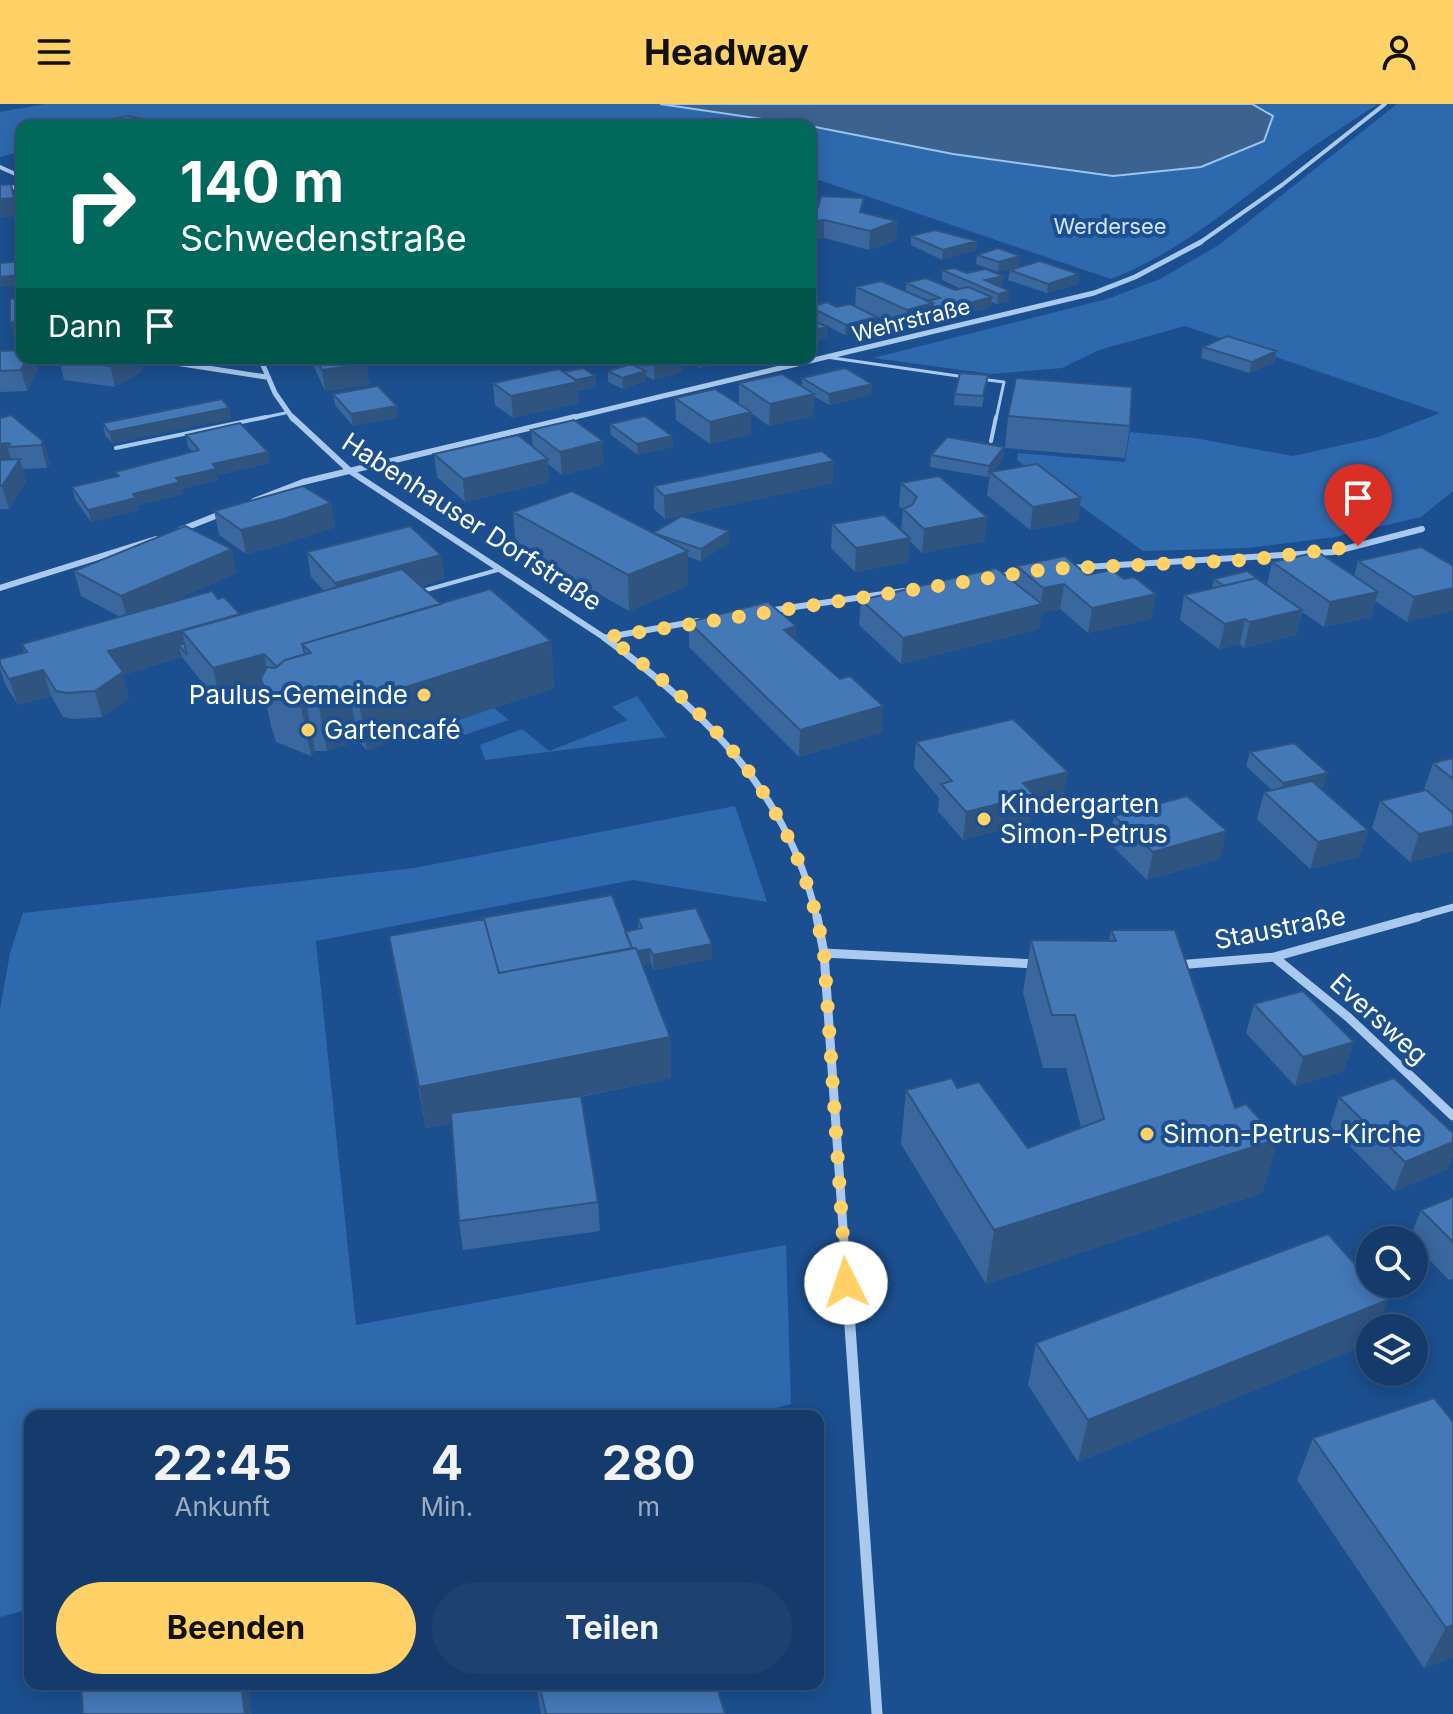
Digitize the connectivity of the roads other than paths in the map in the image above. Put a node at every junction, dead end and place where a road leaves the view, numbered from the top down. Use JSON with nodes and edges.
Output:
{"nodes":[{"id":1,"x":1385,"y":104,"type":"edge"},
{"id":2,"x":826,"y":357,"type":"junction"},
{"id":3,"x":816,"y":359,"type":"edge"},
{"id":4,"x":180,"y":364,"type":"edge"},
{"id":5,"x":262,"y":364,"type":"edge"},
{"id":6,"x":797,"y":364,"type":"edge"},
{"id":7,"x":266,"y":377,"type":"junction"},
{"id":8,"x":285,"y":413,"type":"junction"},
{"id":9,"x":991,"y":441,"type":"edge"},
{"id":10,"x":116,"y":448,"type":"dead end"},
{"id":11,"x":350,"y":471,"type":"junction"},
{"id":12,"x":249,"y":503,"type":"edge"},
{"id":13,"x":235,"y":508,"type":"edge"},
{"id":14,"x":1422,"y":529,"type":"dead end"},
{"id":15,"x":1062,"y":568,"type":"edge"},
{"id":16,"x":501,"y":569,"type":"junction"},
{"id":17,"x":1032,"y":571,"type":"edge"},
{"id":18,"x":986,"y":578,"type":"edge"},
{"id":19,"x":0,"y":588,"type":"edge"},
{"id":20,"x":911,"y":590,"type":"edge"},
{"id":21,"x":411,"y":595,"type":"edge"},
{"id":22,"x":758,"y":613,"type":"edge"},
{"id":23,"x":711,"y":619,"type":"edge"},
{"id":24,"x":608,"y":637,"type":"junction"},
{"id":25,"x":1453,"y":907,"type":"edge"},
{"id":26,"x":824,"y":953,"type":"junction"},
{"id":27,"x":1274,"y":957,"type":"junction"},
{"id":28,"x":1044,"y":964,"type":"edge"},
{"id":29,"x":1167,"y":966,"type":"edge"},
{"id":30,"x":1453,"y":1116,"type":"edge"},
{"id":31,"x":877,"y":1714,"type":"edge"}],
"edges":[{"from":1,"to":2,"type":"street","name":"Wehrstraße"},
{"from":2,"to":3,"type":"street","name":"Wehrstraße"},
{"from":2,"to":9,"type":"lane"},
{"from":4,"to":7,"type":"street"},
{"from":5,"to":7,"type":"street","name":"Habenhauser Dorfstraße"},
{"from":6,"to":11,"type":"street","name":"Wehrstraße"},
{"from":7,"to":8,"type":"street","name":"Habenhauser Dorfstraße"},
{"from":8,"to":10,"type":"lane"},
{"from":8,"to":11,"type":"street","name":"Habenhauser Dorfstraße"},
{"from":11,"to":12,"type":"street","name":"Wehrstraße"},
{"from":11,"to":16,"type":"street","name":"Habenhauser Dorfstraße"},
{"from":13,"to":19,"type":"street"},
{"from":14,"to":15,"type":"street"},
{"from":16,"to":21,"type":"lane"},
{"from":16,"to":24,"type":"street","name":"Habenhauser Dorfstraße"},
{"from":17,"to":18,"type":"street"},
{"from":20,"to":22,"type":"street"},
{"from":23,"to":24,"type":"street"},
{"from":24,"to":26,"type":"street","name":"Habenhauser Dorfstraße"},
{"from":25,"to":27,"type":"street","name":"Staustraße"},
{"from":26,"to":28,"type":"street"},
{"from":26,"to":31,"type":"street","name":"Habenhauser Dorfstraße"},
{"from":27,"to":29,"type":"street","name":"Staustraße"},
{"from":27,"to":30,"type":"street","name":"Eversweg"}]}
